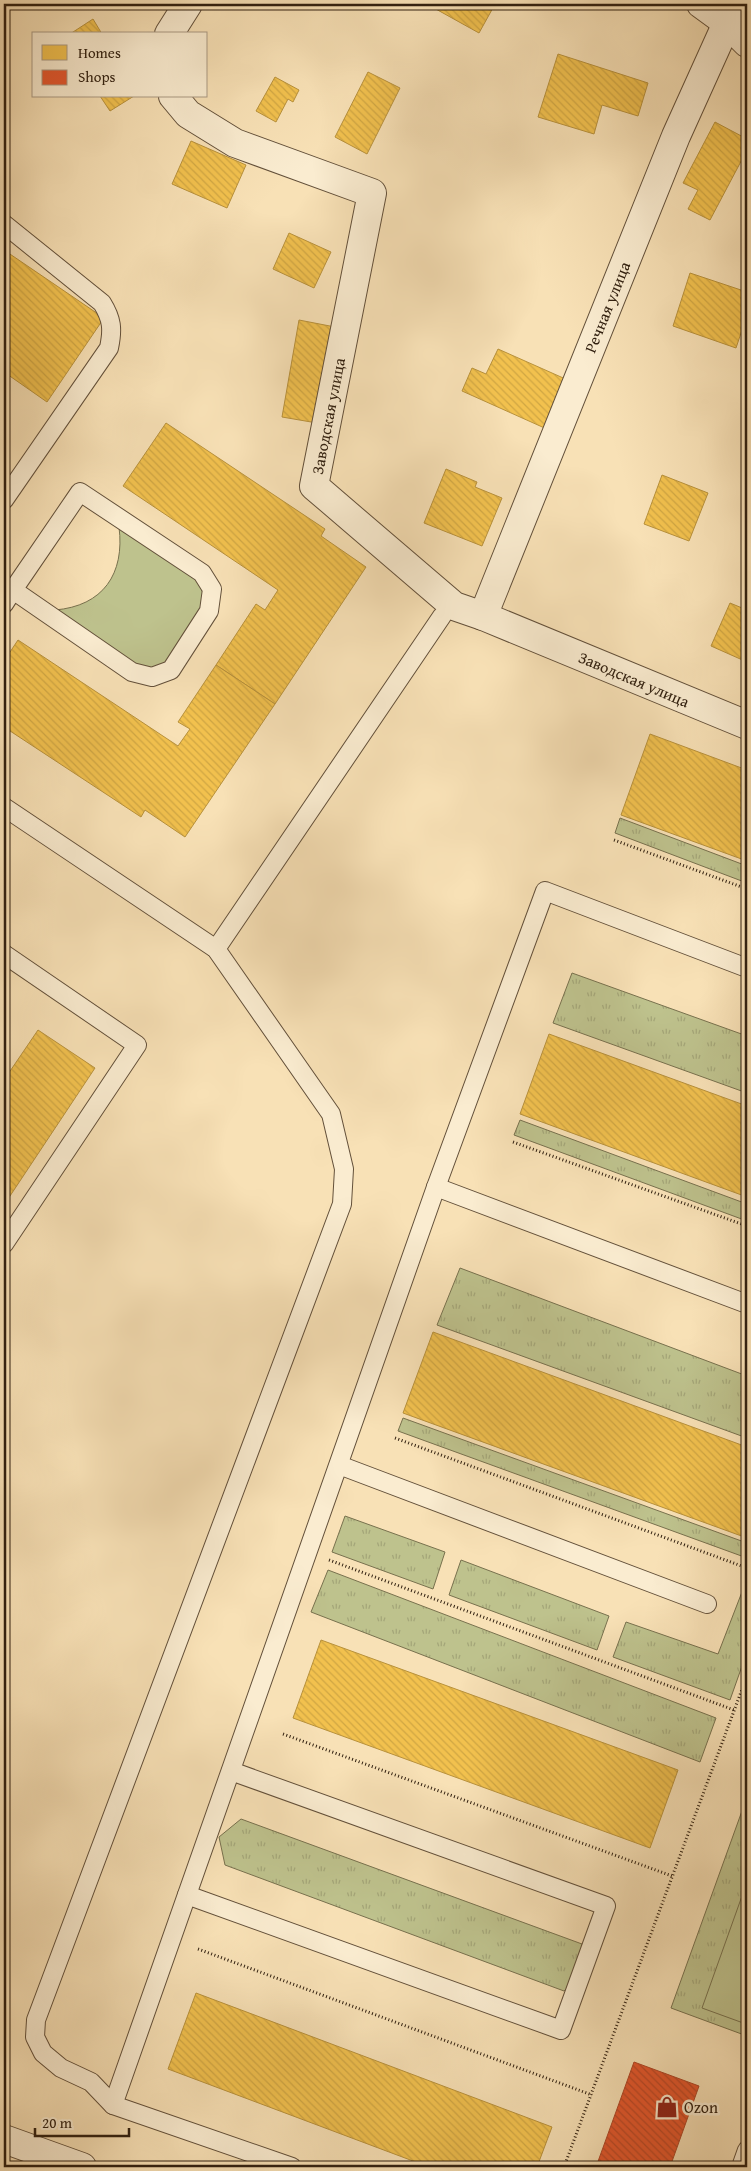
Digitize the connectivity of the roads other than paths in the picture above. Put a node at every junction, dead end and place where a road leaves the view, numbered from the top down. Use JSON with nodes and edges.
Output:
{"nodes":[{"id":1,"x":188,"y":4,"type":"edge"},
{"id":2,"x":700,"y":4,"type":"edge"},
{"id":3,"x":734,"y":13,"type":"edge"},
{"id":4,"x":170,"y":32,"type":"edge"},
{"id":5,"x":747,"y":43,"type":"edge"},
{"id":6,"x":175,"y":98,"type":"edge"},
{"id":7,"x":4,"y":224,"type":"edge"},
{"id":8,"x":4,"y":500,"type":"edge"},
{"id":9,"x":9,"y":597,"type":"edge"},
{"id":10,"x":442,"y":616,"type":"dead end"},
{"id":11,"x":483,"y":616,"type":"junction"},
{"id":12,"x":747,"y":726,"type":"edge"},
{"id":13,"x":4,"y":807,"type":"edge"},
{"id":14,"x":216,"y":949,"type":"junction"},
{"id":15,"x":4,"y":954,"type":"edge"},
{"id":16,"x":747,"y":968,"type":"edge"},
{"id":17,"x":436,"y":1187,"type":"junction"},
{"id":18,"x":4,"y":1244,"type":"edge"},
{"id":19,"x":747,"y":1304,"type":"edge"},
{"id":20,"x":339,"y":1465,"type":"junction"},
{"id":21,"x":707,"y":1604,"type":"dead end"},
{"id":22,"x":231,"y":1770,"type":"junction"},
{"id":23,"x":187,"y":1895,"type":"junction"},
{"id":24,"x":113,"y":2105,"type":"junction"},
{"id":25,"x":4,"y":2139,"type":"edge"},
{"id":26,"x":747,"y":2150,"type":"edge"},
{"id":27,"x":82,"y":2167,"type":"edge"},
{"id":28,"x":292,"y":2167,"type":"edge"},
{"id":29,"x":741,"y":2167,"type":"edge"}],
"edges":[{"from":1,"to":4,"type":"street"},
{"from":2,"to":3,"type":"street"},
{"from":3,"to":5,"type":"street"},
{"from":3,"to":11,"type":"street","name":"Речная улица"},
{"from":6,"to":11,"type":"street","name":"Заводская улица"},
{"from":7,"to":8,"type":"lane"},
{"from":9,"to":9,"type":"lane"},
{"from":10,"to":14,"type":"lane"},
{"from":11,"to":12,"type":"street","name":"Заводская улица"},
{"from":13,"to":14,"type":"lane"},
{"from":14,"to":24,"type":"lane"},
{"from":15,"to":18,"type":"lane"},
{"from":16,"to":17,"type":"lane"},
{"from":17,"to":19,"type":"lane"},
{"from":17,"to":20,"type":"lane"},
{"from":20,"to":21,"type":"lane"},
{"from":20,"to":22,"type":"lane"},
{"from":22,"to":23,"type":"lane"},
{"from":22,"to":23,"type":"lane"},
{"from":23,"to":24,"type":"lane"},
{"from":24,"to":28,"type":"lane"},
{"from":25,"to":27,"type":"street"},
{"from":26,"to":29,"type":"lane"}]}
